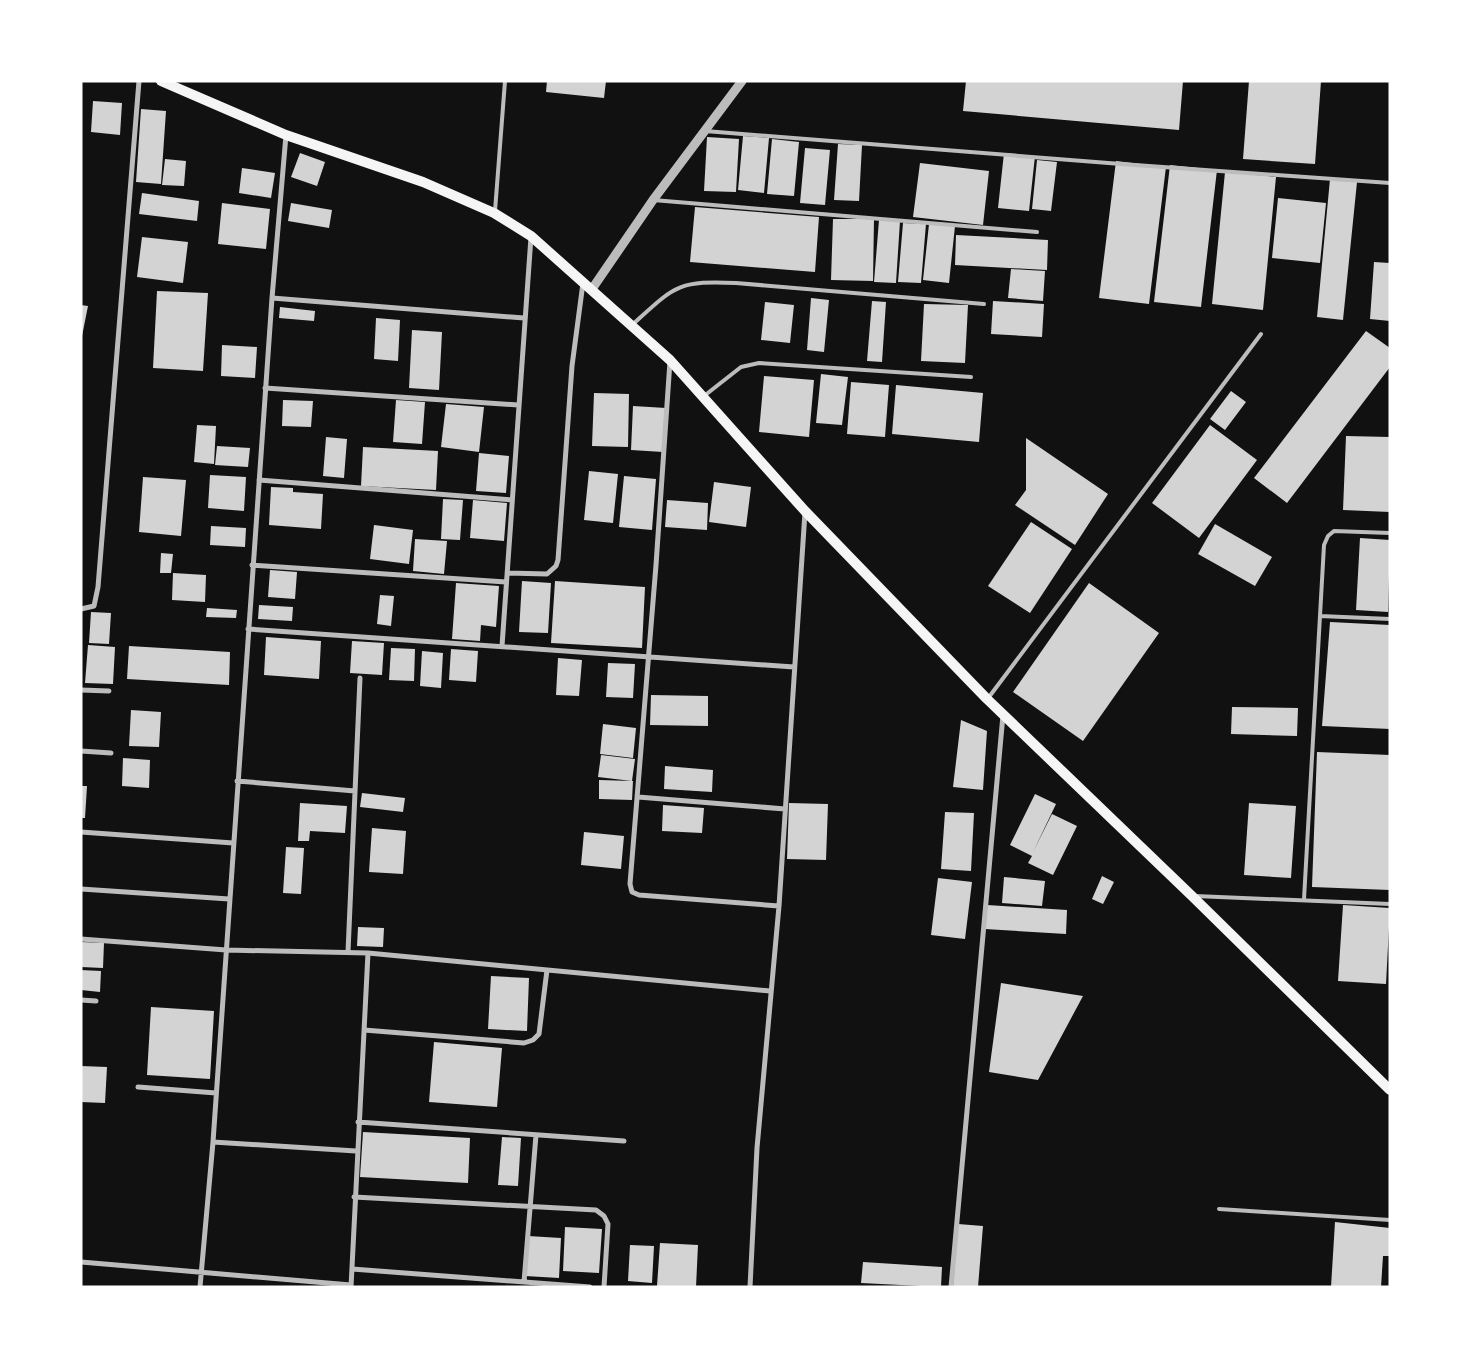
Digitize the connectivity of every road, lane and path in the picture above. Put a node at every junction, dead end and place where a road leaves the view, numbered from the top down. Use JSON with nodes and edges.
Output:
{"nodes":[{"id":1,"x":139,"y":81,"type":"edge"},
{"id":2,"x":162,"y":81,"type":"edge"},
{"id":3,"x":505,"y":81,"type":"edge"},
{"id":4,"x":742,"y":81,"type":"edge"},
{"id":5,"x":705,"y":131,"type":"junction"},
{"id":6,"x":286,"y":135,"type":"junction"},
{"id":7,"x":1390,"y":183,"type":"edge"},
{"id":8,"x":654,"y":200,"type":"junction"},
{"id":9,"x":494,"y":213,"type":"junction"},
{"id":10,"x":1037,"y":232,"type":"dead end"},
{"id":11,"x":531,"y":236,"type":"junction"},
{"id":12,"x":583,"y":280,"type":"junction"},
{"id":13,"x":592,"y":289,"type":"junction"},
{"id":14,"x":272,"y":298,"type":"junction"},
{"id":15,"x":984,"y":304,"type":"dead end"},
{"id":16,"x":524,"y":318,"type":"junction"},
{"id":17,"x":632,"y":325,"type":"junction"},
{"id":18,"x":1260,"y":334,"type":"dead end"},
{"id":19,"x":670,"y":360,"type":"junction"},
{"id":20,"x":971,"y":377,"type":"dead end"},
{"id":21,"x":265,"y":388,"type":"junction"},
{"id":22,"x":703,"y":398,"type":"junction"},
{"id":23,"x":518,"y":405,"type":"junction"},
{"id":24,"x":259,"y":480,"type":"junction"},
{"id":25,"x":512,"y":500,"type":"junction"},
{"id":26,"x":805,"y":511,"type":"junction"},
{"id":27,"x":1390,"y":533,"type":"edge"},
{"id":28,"x":252,"y":565,"type":"junction"},
{"id":29,"x":507,"y":572,"type":"junction"},
{"id":30,"x":506,"y":582,"type":"junction"},
{"id":31,"x":81,"y":608,"type":"edge"},
{"id":32,"x":1320,"y":616,"type":"junction"},
{"id":33,"x":1390,"y":619,"type":"edge"},
{"id":34,"x":248,"y":628,"type":"junction"},
{"id":35,"x":502,"y":646,"type":"junction"},
{"id":36,"x":648,"y":656,"type":"junction"},
{"id":37,"x":794,"y":667,"type":"junction"},
{"id":38,"x":360,"y":678,"type":"dead end"},
{"id":39,"x":81,"y":690,"type":"edge"},
{"id":40,"x":109,"y":691,"type":"dead end"},
{"id":41,"x":987,"y":699,"type":"junction"},
{"id":42,"x":1002,"y":714,"type":"junction"},
{"id":43,"x":81,"y":751,"type":"edge"},
{"id":44,"x":111,"y":753,"type":"dead end"},
{"id":45,"x":237,"y":781,"type":"junction"},
{"id":46,"x":355,"y":791,"type":"junction"},
{"id":47,"x":638,"y":798,"type":"junction"},
{"id":48,"x":785,"y":809,"type":"junction"},
{"id":49,"x":81,"y":832,"type":"edge"},
{"id":50,"x":232,"y":843,"type":"junction"},
{"id":51,"x":81,"y":889,"type":"edge"},
{"id":52,"x":1192,"y":896,"type":"junction"},
{"id":53,"x":229,"y":899,"type":"junction"},
{"id":54,"x":1304,"y":899,"type":"junction"},
{"id":55,"x":1390,"y":904,"type":"edge"},
{"id":56,"x":779,"y":906,"type":"junction"},
{"id":57,"x":81,"y":939,"type":"edge"},
{"id":58,"x":226,"y":950,"type":"junction"},
{"id":59,"x":348,"y":952,"type":"junction"},
{"id":60,"x":368,"y":953,"type":"junction"},
{"id":61,"x":548,"y":970,"type":"junction"},
{"id":62,"x":770,"y":991,"type":"junction"},
{"id":63,"x":81,"y":1000,"type":"edge"},
{"id":64,"x":96,"y":1000,"type":"dead end"},
{"id":65,"x":364,"y":1030,"type":"junction"},
{"id":66,"x":138,"y":1087,"type":"dead end"},
{"id":67,"x":1390,"y":1090,"type":"edge"},
{"id":68,"x":216,"y":1092,"type":"junction"},
{"id":69,"x":358,"y":1122,"type":"junction"},
{"id":70,"x":536,"y":1135,"type":"junction"},
{"id":71,"x":624,"y":1141,"type":"dead end"},
{"id":72,"x":213,"y":1142,"type":"junction"},
{"id":73,"x":356,"y":1151,"type":"junction"},
{"id":74,"x":354,"y":1197,"type":"junction"},
{"id":75,"x":530,"y":1208,"type":"junction"},
{"id":76,"x":1220,"y":1208,"type":"dead end"},
{"id":77,"x":1390,"y":1220,"type":"edge"},
{"id":78,"x":81,"y":1262,"type":"edge"},
{"id":79,"x":352,"y":1269,"type":"junction"},
{"id":80,"x":201,"y":1271,"type":"junction"},
{"id":81,"x":524,"y":1282,"type":"junction"},
{"id":82,"x":351,"y":1286,"type":"edge"},
{"id":83,"x":200,"y":1287,"type":"edge"},
{"id":84,"x":590,"y":1287,"type":"edge"},
{"id":85,"x":604,"y":1287,"type":"edge"},
{"id":86,"x":750,"y":1287,"type":"edge"},
{"id":87,"x":951,"y":1287,"type":"edge"}],
"edges":[{"from":1,"to":31,"type":"street"},
{"from":2,"to":6,"type":"main road"},
{"from":3,"to":9,"type":"lane"},
{"from":4,"to":5,"type":"street"},
{"from":5,"to":7,"type":"lane"},
{"from":5,"to":8,"type":"street"},
{"from":6,"to":9,"type":"main road"},
{"from":6,"to":14,"type":"street"},
{"from":8,"to":10,"type":"lane"},
{"from":8,"to":13,"type":"street"},
{"from":9,"to":11,"type":"main road"},
{"from":11,"to":12,"type":"main road"},
{"from":11,"to":16,"type":"street"},
{"from":12,"to":13,"type":"main road"},
{"from":12,"to":29,"type":"street"},
{"from":13,"to":17,"type":"main road"},
{"from":14,"to":16,"type":"street"},
{"from":14,"to":21,"type":"street"},
{"from":15,"to":17,"type":"lane"},
{"from":16,"to":23,"type":"street"},
{"from":17,"to":19,"type":"main road"},
{"from":18,"to":41,"type":"lane"},
{"from":19,"to":22,"type":"main road"},
{"from":19,"to":36,"type":"street"},
{"from":20,"to":22,"type":"lane"},
{"from":21,"to":23,"type":"street"},
{"from":21,"to":24,"type":"street"},
{"from":22,"to":26,"type":"main road"},
{"from":23,"to":25,"type":"street"},
{"from":24,"to":25,"type":"street"},
{"from":24,"to":28,"type":"street"},
{"from":25,"to":29,"type":"street"},
{"from":26,"to":37,"type":"street"},
{"from":26,"to":41,"type":"main road"},
{"from":27,"to":32,"type":"lane"},
{"from":28,"to":30,"type":"street"},
{"from":28,"to":34,"type":"street"},
{"from":29,"to":30,"type":"street"},
{"from":30,"to":35,"type":"street"},
{"from":32,"to":33,"type":"lane"},
{"from":32,"to":54,"type":"lane"},
{"from":34,"to":35,"type":"street"},
{"from":34,"to":45,"type":"street"},
{"from":35,"to":36,"type":"street"},
{"from":36,"to":37,"type":"street"},
{"from":36,"to":47,"type":"street"},
{"from":37,"to":48,"type":"street"},
{"from":38,"to":46,"type":"street"},
{"from":39,"to":40,"type":"street"},
{"from":41,"to":42,"type":"main road"},
{"from":42,"to":52,"type":"main road"},
{"from":42,"to":87,"type":"street"},
{"from":43,"to":44,"type":"street"},
{"from":45,"to":46,"type":"street"},
{"from":45,"to":50,"type":"street"},
{"from":46,"to":59,"type":"street"},
{"from":47,"to":48,"type":"street"},
{"from":47,"to":56,"type":"street"},
{"from":48,"to":56,"type":"street"},
{"from":49,"to":50,"type":"street"},
{"from":50,"to":53,"type":"street"},
{"from":51,"to":53,"type":"street"},
{"from":52,"to":54,"type":"lane"},
{"from":52,"to":67,"type":"main road"},
{"from":53,"to":58,"type":"street"},
{"from":54,"to":55,"type":"lane"},
{"from":56,"to":62,"type":"street"},
{"from":57,"to":58,"type":"street"},
{"from":58,"to":59,"type":"street"},
{"from":58,"to":68,"type":"street"},
{"from":59,"to":60,"type":"street"},
{"from":60,"to":61,"type":"street"},
{"from":60,"to":65,"type":"street"},
{"from":61,"to":62,"type":"street"},
{"from":61,"to":65,"type":"street"},
{"from":62,"to":86,"type":"street"},
{"from":63,"to":64,"type":"street"},
{"from":65,"to":69,"type":"street"},
{"from":66,"to":68,"type":"street"},
{"from":68,"to":72,"type":"street"},
{"from":69,"to":70,"type":"street"},
{"from":69,"to":73,"type":"street"},
{"from":70,"to":71,"type":"street"},
{"from":70,"to":75,"type":"street"},
{"from":72,"to":73,"type":"street"},
{"from":72,"to":80,"type":"street"},
{"from":73,"to":74,"type":"street"},
{"from":74,"to":75,"type":"street"},
{"from":74,"to":79,"type":"street"},
{"from":75,"to":81,"type":"street"},
{"from":75,"to":85,"type":"street"},
{"from":76,"to":77,"type":"lane"},
{"from":78,"to":80,"type":"street"},
{"from":79,"to":81,"type":"street"},
{"from":79,"to":82,"type":"street"},
{"from":80,"to":82,"type":"street"},
{"from":80,"to":83,"type":"street"},
{"from":81,"to":84,"type":"street"}]}
